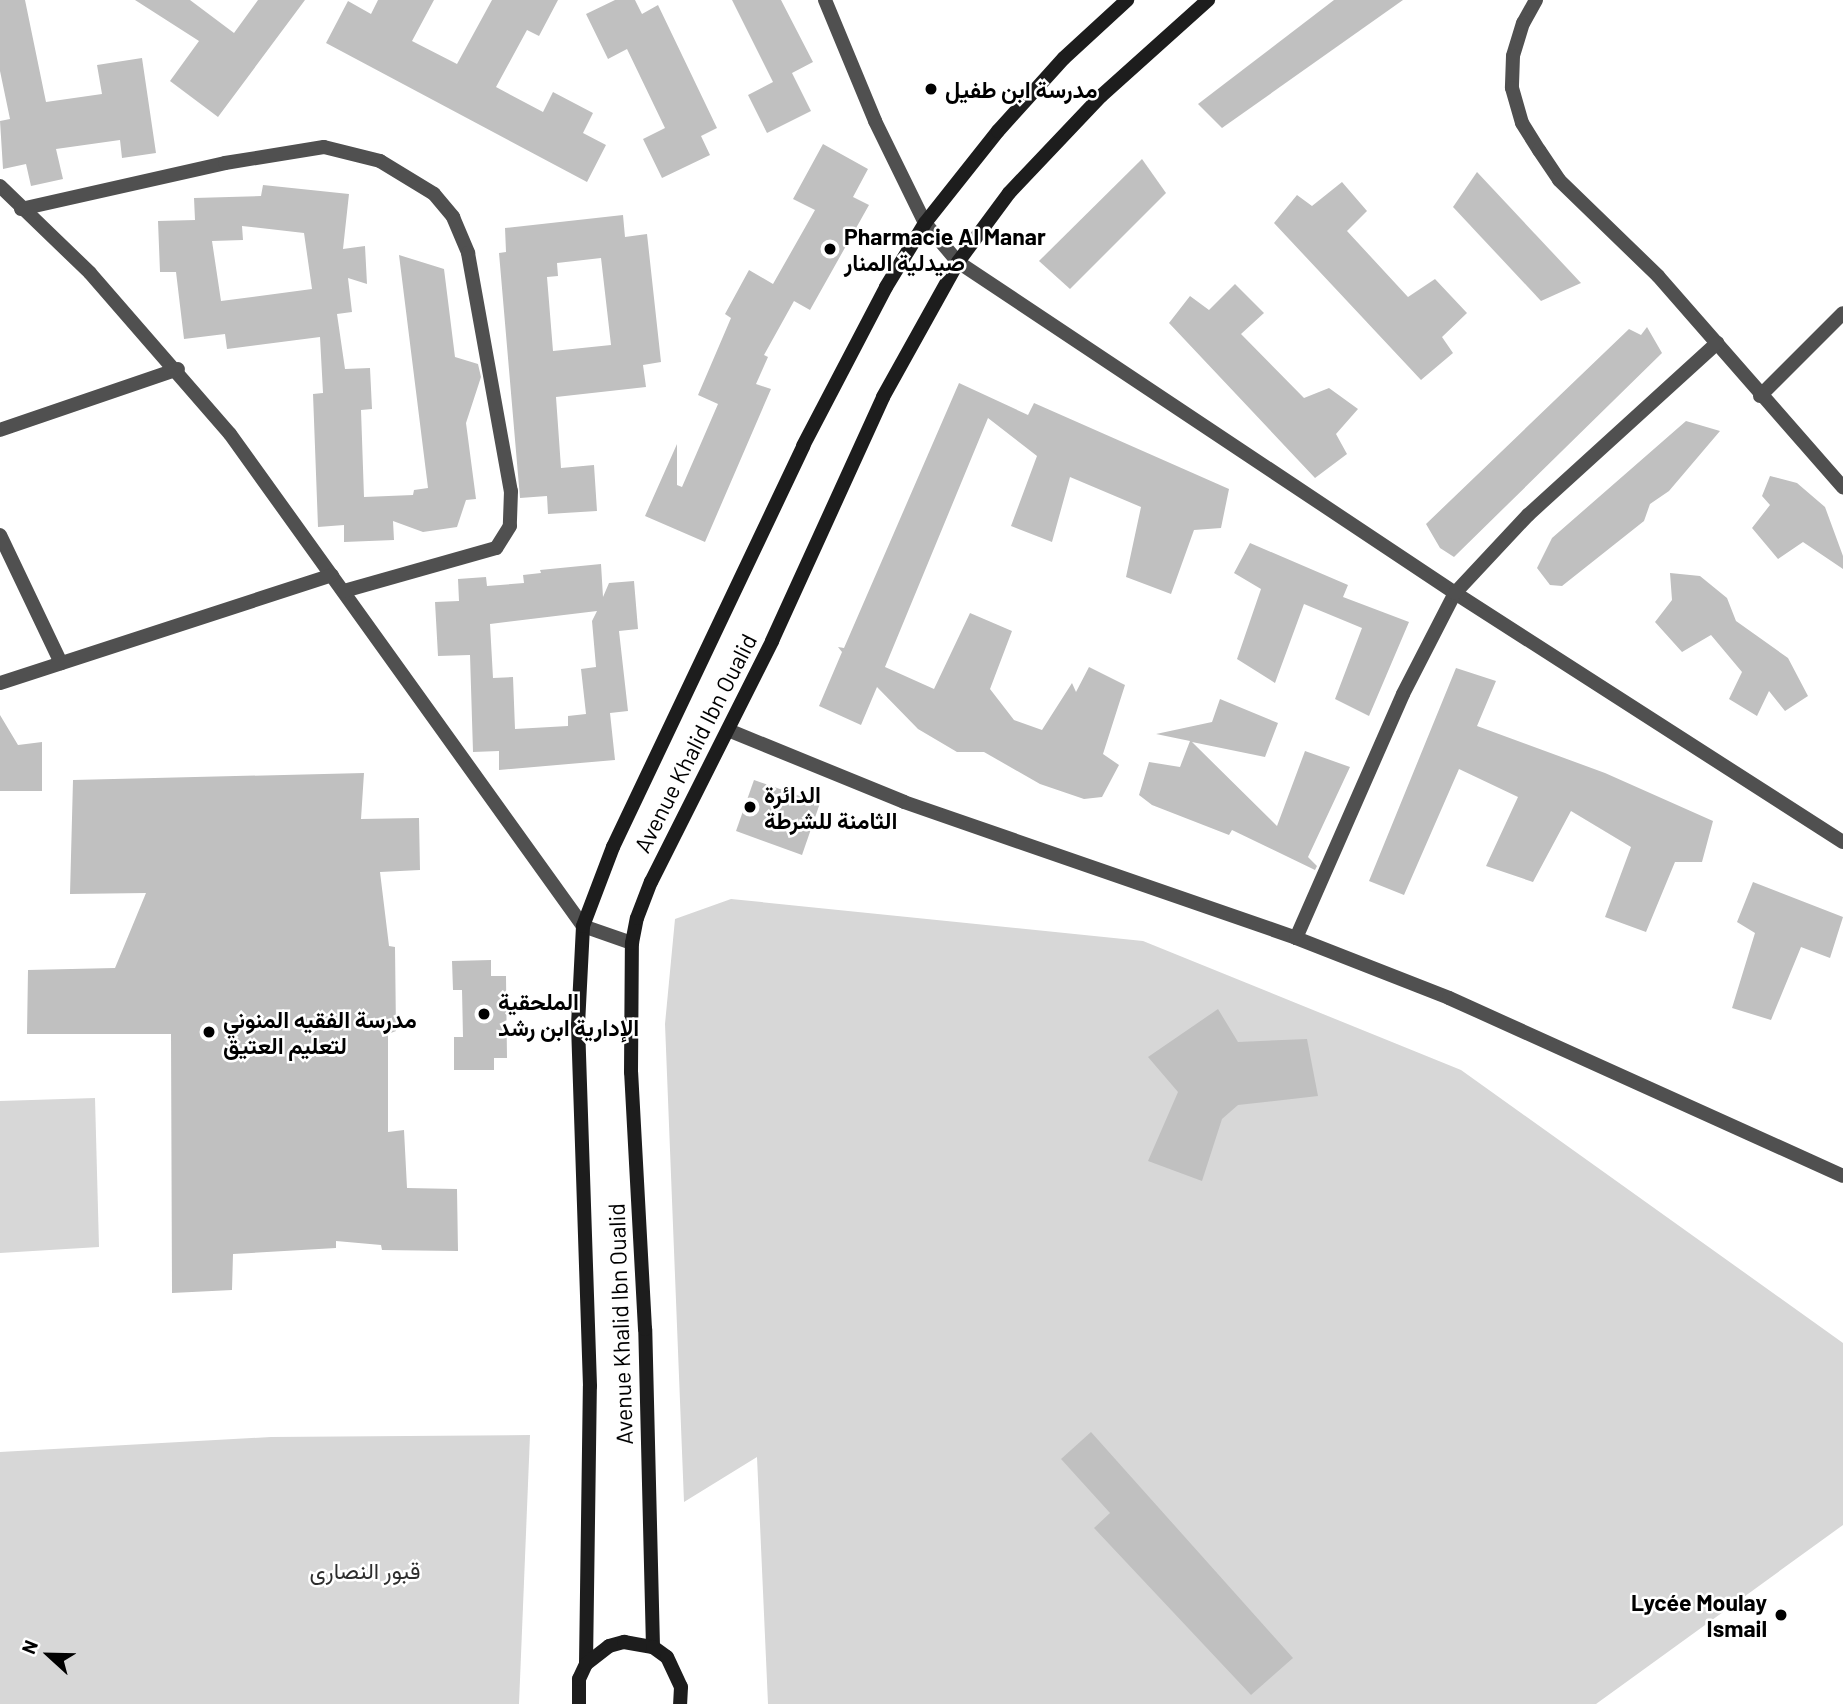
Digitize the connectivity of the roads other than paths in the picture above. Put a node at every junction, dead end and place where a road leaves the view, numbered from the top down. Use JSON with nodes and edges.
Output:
{"nodes":[{"id":1,"x":825,"y":0,"type":"edge"},
{"id":2,"x":1127,"y":0,"type":"edge"},
{"id":3,"x":1208,"y":0,"type":"edge"},
{"id":4,"x":1536,"y":0,"type":"edge"},
{"id":5,"x":0,"y":186,"type":"edge"},
{"id":6,"x":21,"y":209,"type":"junction"},
{"id":7,"x":925,"y":223,"type":"junction"},
{"id":8,"x":958,"y":262,"type":"junction"},
{"id":9,"x":1843,"y":313,"type":"edge"},
{"id":10,"x":1717,"y":343,"type":"junction"},
{"id":11,"x":178,"y":369,"type":"junction"},
{"id":12,"x":1760,"y":396,"type":"junction"},
{"id":13,"x":0,"y":430,"type":"edge"},
{"id":14,"x":1843,"y":487,"type":"edge"},
{"id":15,"x":0,"y":536,"type":"edge"},
{"id":16,"x":332,"y":575,"type":"junction"},
{"id":17,"x":344,"y":591,"type":"junction"},
{"id":18,"x":1455,"y":593,"type":"junction"},
{"id":19,"x":61,"y":663,"type":"junction"},
{"id":20,"x":0,"y":683,"type":"edge"},
{"id":21,"x":728,"y":730,"type":"junction"},
{"id":22,"x":1843,"y":842,"type":"edge"},
{"id":23,"x":583,"y":926,"type":"junction"},
{"id":24,"x":1296,"y":938,"type":"junction"},
{"id":25,"x":632,"y":943,"type":"junction"},
{"id":26,"x":1843,"y":1176,"type":"edge"},
{"id":27,"x":653,"y":1647,"type":"junction"},
{"id":28,"x":586,"y":1664,"type":"junction"},
{"id":29,"x":579,"y":1704,"type":"edge"},
{"id":30,"x":681,"y":1704,"type":"edge"}],
"edges":[{"from":1,"to":7,"type":"street"},
{"from":2,"to":7,"type":"main road","name":"Avenue Khalid Ibn Oualid"},
{"from":3,"to":8,"type":"main road","name":"Avenue Khalid Ibn Oualid"},
{"from":4,"to":10,"type":"street"},
{"from":5,"to":6,"type":"street"},
{"from":6,"to":11,"type":"street"},
{"from":6,"to":17,"type":"street"},
{"from":7,"to":8,"type":"street"},
{"from":7,"to":23,"type":"main road","name":"Avenue Khalid Ibn Oualid"},
{"from":8,"to":18,"type":"street"},
{"from":8,"to":21,"type":"main road","name":"Avenue Khalid Ibn Oualid"},
{"from":9,"to":12,"type":"street"},
{"from":10,"to":12,"type":"street"},
{"from":10,"to":18,"type":"street"},
{"from":11,"to":13,"type":"street"},
{"from":11,"to":16,"type":"street"},
{"from":12,"to":14,"type":"street"},
{"from":15,"to":19,"type":"street"},
{"from":16,"to":17,"type":"street"},
{"from":16,"to":19,"type":"street"},
{"from":17,"to":23,"type":"street"},
{"from":18,"to":22,"type":"street"},
{"from":18,"to":24,"type":"street"},
{"from":19,"to":20,"type":"street"},
{"from":21,"to":24,"type":"street"},
{"from":21,"to":25,"type":"main road","name":"Avenue Khalid Ibn Oualid"},
{"from":23,"to":25,"type":"street"},
{"from":23,"to":28,"type":"main road","name":"Avenue Khalid Ibn Oualid"},
{"from":24,"to":26,"type":"street"},
{"from":25,"to":27,"type":"main road","name":"Avenue Khalid Ibn Oualid"},
{"from":27,"to":28,"type":"main road"},
{"from":27,"to":30,"type":"main road"},
{"from":28,"to":29,"type":"main road","name":"Avenue Khalid Ibn Oualid"}]}
